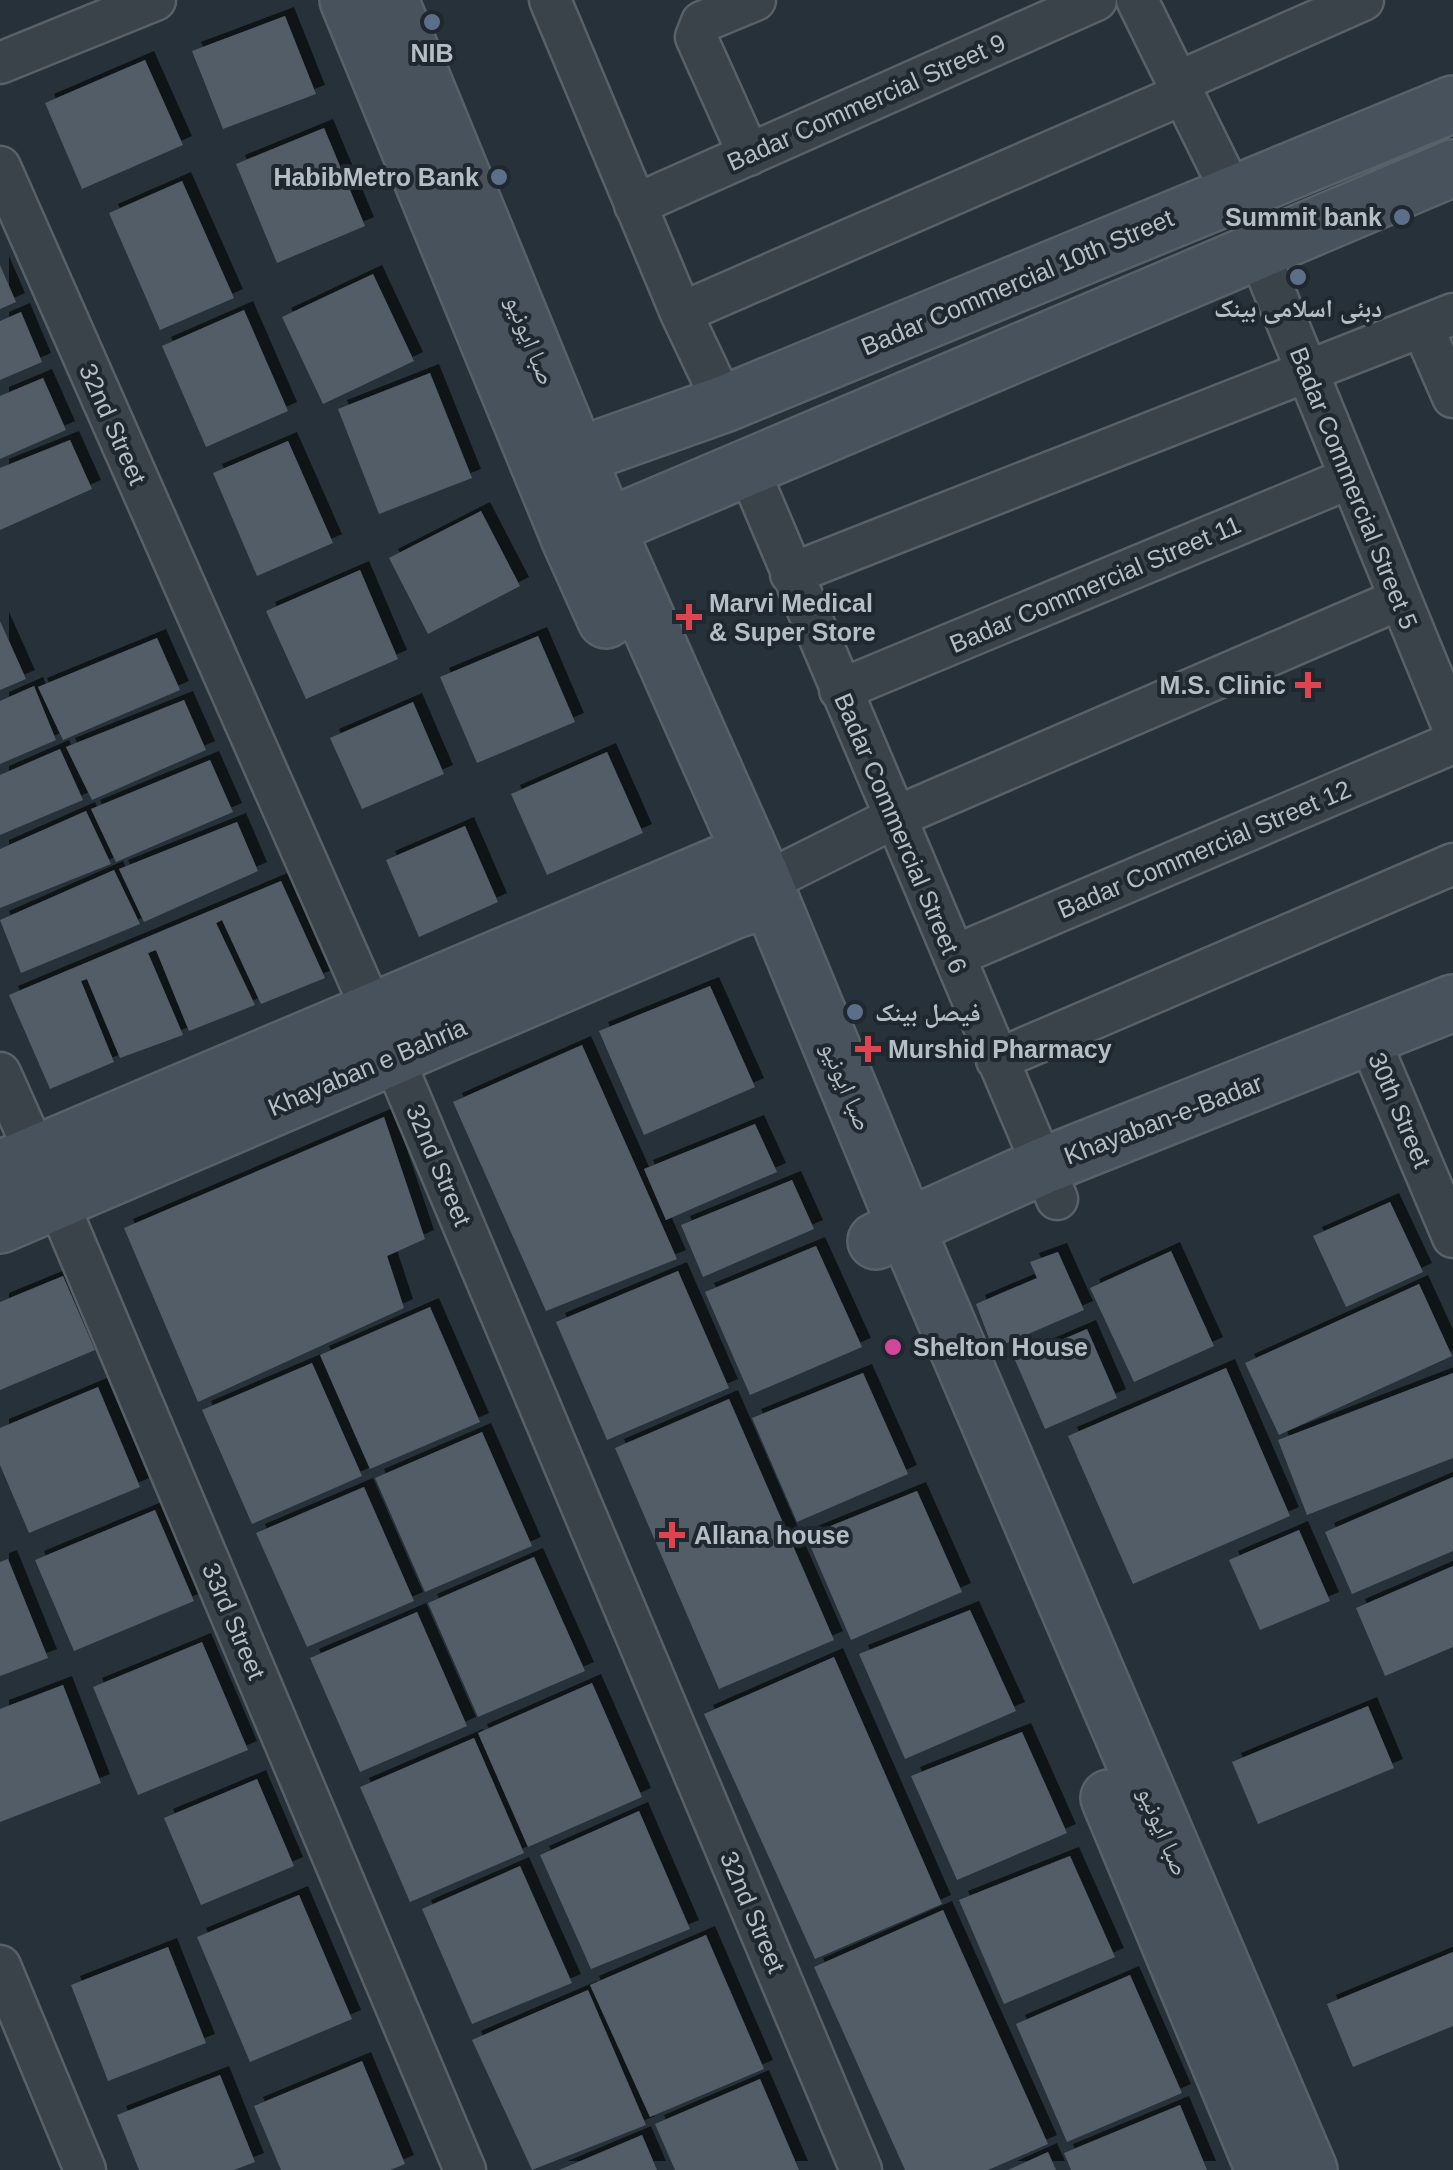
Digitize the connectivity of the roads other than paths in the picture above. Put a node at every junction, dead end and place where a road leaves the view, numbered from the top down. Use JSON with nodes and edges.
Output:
{"nodes":[{"id":1,"x":155,"y":0,"type":"edge"},
{"id":2,"x":348,"y":0,"type":"edge"},
{"id":3,"x":390,"y":0,"type":"edge"},
{"id":4,"x":550,"y":0,"type":"edge"},
{"id":5,"x":755,"y":0,"type":"edge"},
{"id":6,"x":1096,"y":0,"type":"edge"},
{"id":7,"x":1137,"y":0,"type":"edge"},
{"id":8,"x":1363,"y":0,"type":"edge"},
{"id":9,"x":1294,"y":14,"type":"edge"},
{"id":10,"x":0,"y":63,"type":"edge"},
{"id":11,"x":1181,"y":88,"type":"junction"},
{"id":12,"x":1453,"y":104,"type":"edge"},
{"id":13,"x":749,"y":154,"type":"junction"},
{"id":14,"x":0,"y":167,"type":"edge"},
{"id":15,"x":1453,"y":168,"type":"edge"},
{"id":16,"x":1232,"y":193,"type":"junction"},
{"id":17,"x":636,"y":205,"type":"junction"},
{"id":18,"x":1257,"y":249,"type":"junction"},
{"id":19,"x":682,"y":313,"type":"junction"},
{"id":20,"x":1438,"y":320,"type":"edge"},
{"id":21,"x":1307,"y":373,"type":"junction"},
{"id":22,"x":1453,"y":397,"type":"edge"},
{"id":23,"x":724,"y":404,"type":"junction"},
{"id":24,"x":560,"y":462,"type":"junction"},
{"id":25,"x":748,"y":466,"type":"junction"},
{"id":26,"x":1350,"y":478,"type":"junction"},
{"id":27,"x":588,"y":534,"type":"junction"},
{"id":28,"x":792,"y":574,"type":"junction"},
{"id":29,"x":1400,"y":599,"type":"junction"},
{"id":30,"x":840,"y":690,"type":"junction"},
{"id":31,"x":1453,"y":727,"type":"edge"},
{"id":32,"x":1453,"y":743,"type":"edge"},
{"id":33,"x":896,"y":817,"type":"junction"},
{"id":34,"x":1453,"y":864,"type":"edge"},
{"id":35,"x":747,"y":882,"type":"junction"},
{"id":36,"x":954,"y":956,"type":"junction"},
{"id":37,"x":1453,"y":1004,"type":"edge"},
{"id":38,"x":1453,"y":1031,"type":"edge"},
{"id":39,"x":382,"y":1033,"type":"junction"},
{"id":40,"x":1374,"y":1051,"type":"junction"},
{"id":41,"x":997,"y":1060,"type":"junction"},
{"id":42,"x":0,"y":1073,"type":"edge"},
{"id":43,"x":31,"y":1175,"type":"edge"},
{"id":44,"x":1050,"y":1182,"type":"junction"},
{"id":45,"x":0,"y":1225,"type":"edge"},
{"id":46,"x":1453,"y":1237,"type":"edge"},
{"id":47,"x":898,"y":1249,"type":"junction"},
{"id":48,"x":0,"y":1966,"type":"edge"},
{"id":49,"x":84,"y":2170,"type":"edge"},
{"id":50,"x":465,"y":2170,"type":"edge"},
{"id":51,"x":861,"y":2170,"type":"edge"},
{"id":52,"x":1264,"y":2170,"type":"edge"},
{"id":53,"x":1309,"y":2170,"type":"edge"}],
"edges":[{"from":1,"to":10,"type":"street"},
{"from":2,"to":24,"type":"main road","name":"صبا ایونیو"},
{"from":3,"to":24,"type":"main road","name":"صبا ایونیو"},
{"from":4,"to":17,"type":"street"},
{"from":5,"to":13,"type":"street"},
{"from":6,"to":13,"type":"street","name":"Badar Commercial Street 9"},
{"from":7,"to":11,"type":"street"},
{"from":8,"to":9,"type":"street"},
{"from":9,"to":11,"type":"street"},
{"from":11,"to":16,"type":"street"},
{"from":11,"to":19,"type":"street"},
{"from":12,"to":16,"type":"main road","name":"Badar Commercial 10th Street"},
{"from":13,"to":17,"type":"street","name":"Badar Commercial Street 9"},
{"from":14,"to":39,"type":"street","name":"32nd Street"},
{"from":15,"to":18,"type":"main road"},
{"from":16,"to":23,"type":"main road","name":"Badar Commercial 10th Street"},
{"from":17,"to":19,"type":"street"},
{"from":18,"to":21,"type":"street","name":"Badar Commercial Street 5"},
{"from":18,"to":25,"type":"main road"},
{"from":19,"to":23,"type":"street"},
{"from":20,"to":21,"type":"street"},
{"from":20,"to":22,"type":"street"},
{"from":21,"to":26,"type":"street","name":"Badar Commercial Street 5"},
{"from":21,"to":28,"type":"street"},
{"from":23,"to":24,"type":"main road","name":"Badar Commercial 10th Street"},
{"from":24,"to":27,"type":"main road","name":"صبا ایونیو"},
{"from":25,"to":27,"type":"main road"},
{"from":25,"to":28,"type":"street","name":"Badar Commercial Street 6"},
{"from":26,"to":29,"type":"street","name":"Badar Commercial Street 5"},
{"from":26,"to":30,"type":"street","name":"Badar Commercial Street 11"},
{"from":27,"to":35,"type":"main road","name":"صبا ایونیو"},
{"from":28,"to":30,"type":"street","name":"Badar Commercial Street 6"},
{"from":29,"to":31,"type":"street","name":"Badar Commercial Street 5"},
{"from":29,"to":33,"type":"street"},
{"from":30,"to":33,"type":"street","name":"Badar Commercial Street 6"},
{"from":32,"to":36,"type":"street","name":"Badar Commercial Street 12"},
{"from":33,"to":35,"type":"street"},
{"from":33,"to":36,"type":"street","name":"Badar Commercial Street 6"},
{"from":34,"to":41,"type":"street"},
{"from":35,"to":39,"type":"main road","name":"Khayaban e Bahria"},
{"from":35,"to":47,"type":"main road","name":"صبا ایونیو"},
{"from":36,"to":41,"type":"street","name":"Badar Commercial Street 6"},
{"from":37,"to":40,"type":"main road","name":"Khayaban-e-Badar"},
{"from":38,"to":40,"type":"main road","name":"Khayaban-e-Badar"},
{"from":39,"to":43,"type":"main road","name":"Khayaban e Bahria"},
{"from":39,"to":51,"type":"street","name":"32nd Street"},
{"from":40,"to":44,"type":"main road","name":"Khayaban-e-Badar"},
{"from":40,"to":46,"type":"street","name":"30th Street"},
{"from":41,"to":44,"type":"street","name":"Badar Commercial Street 6"},
{"from":42,"to":43,"type":"street","name":"33rd Street"},
{"from":43,"to":45,"type":"main road","name":"Khayaban e Bahria"},
{"from":43,"to":50,"type":"street","name":"33rd Street"},
{"from":44,"to":47,"type":"main road","name":"Khayaban-e-Badar"},
{"from":47,"to":52,"type":"main road","name":"صبا ایونیو"},
{"from":47,"to":53,"type":"main road","name":"صبا ایونیو"},
{"from":48,"to":49,"type":"street"}]}
